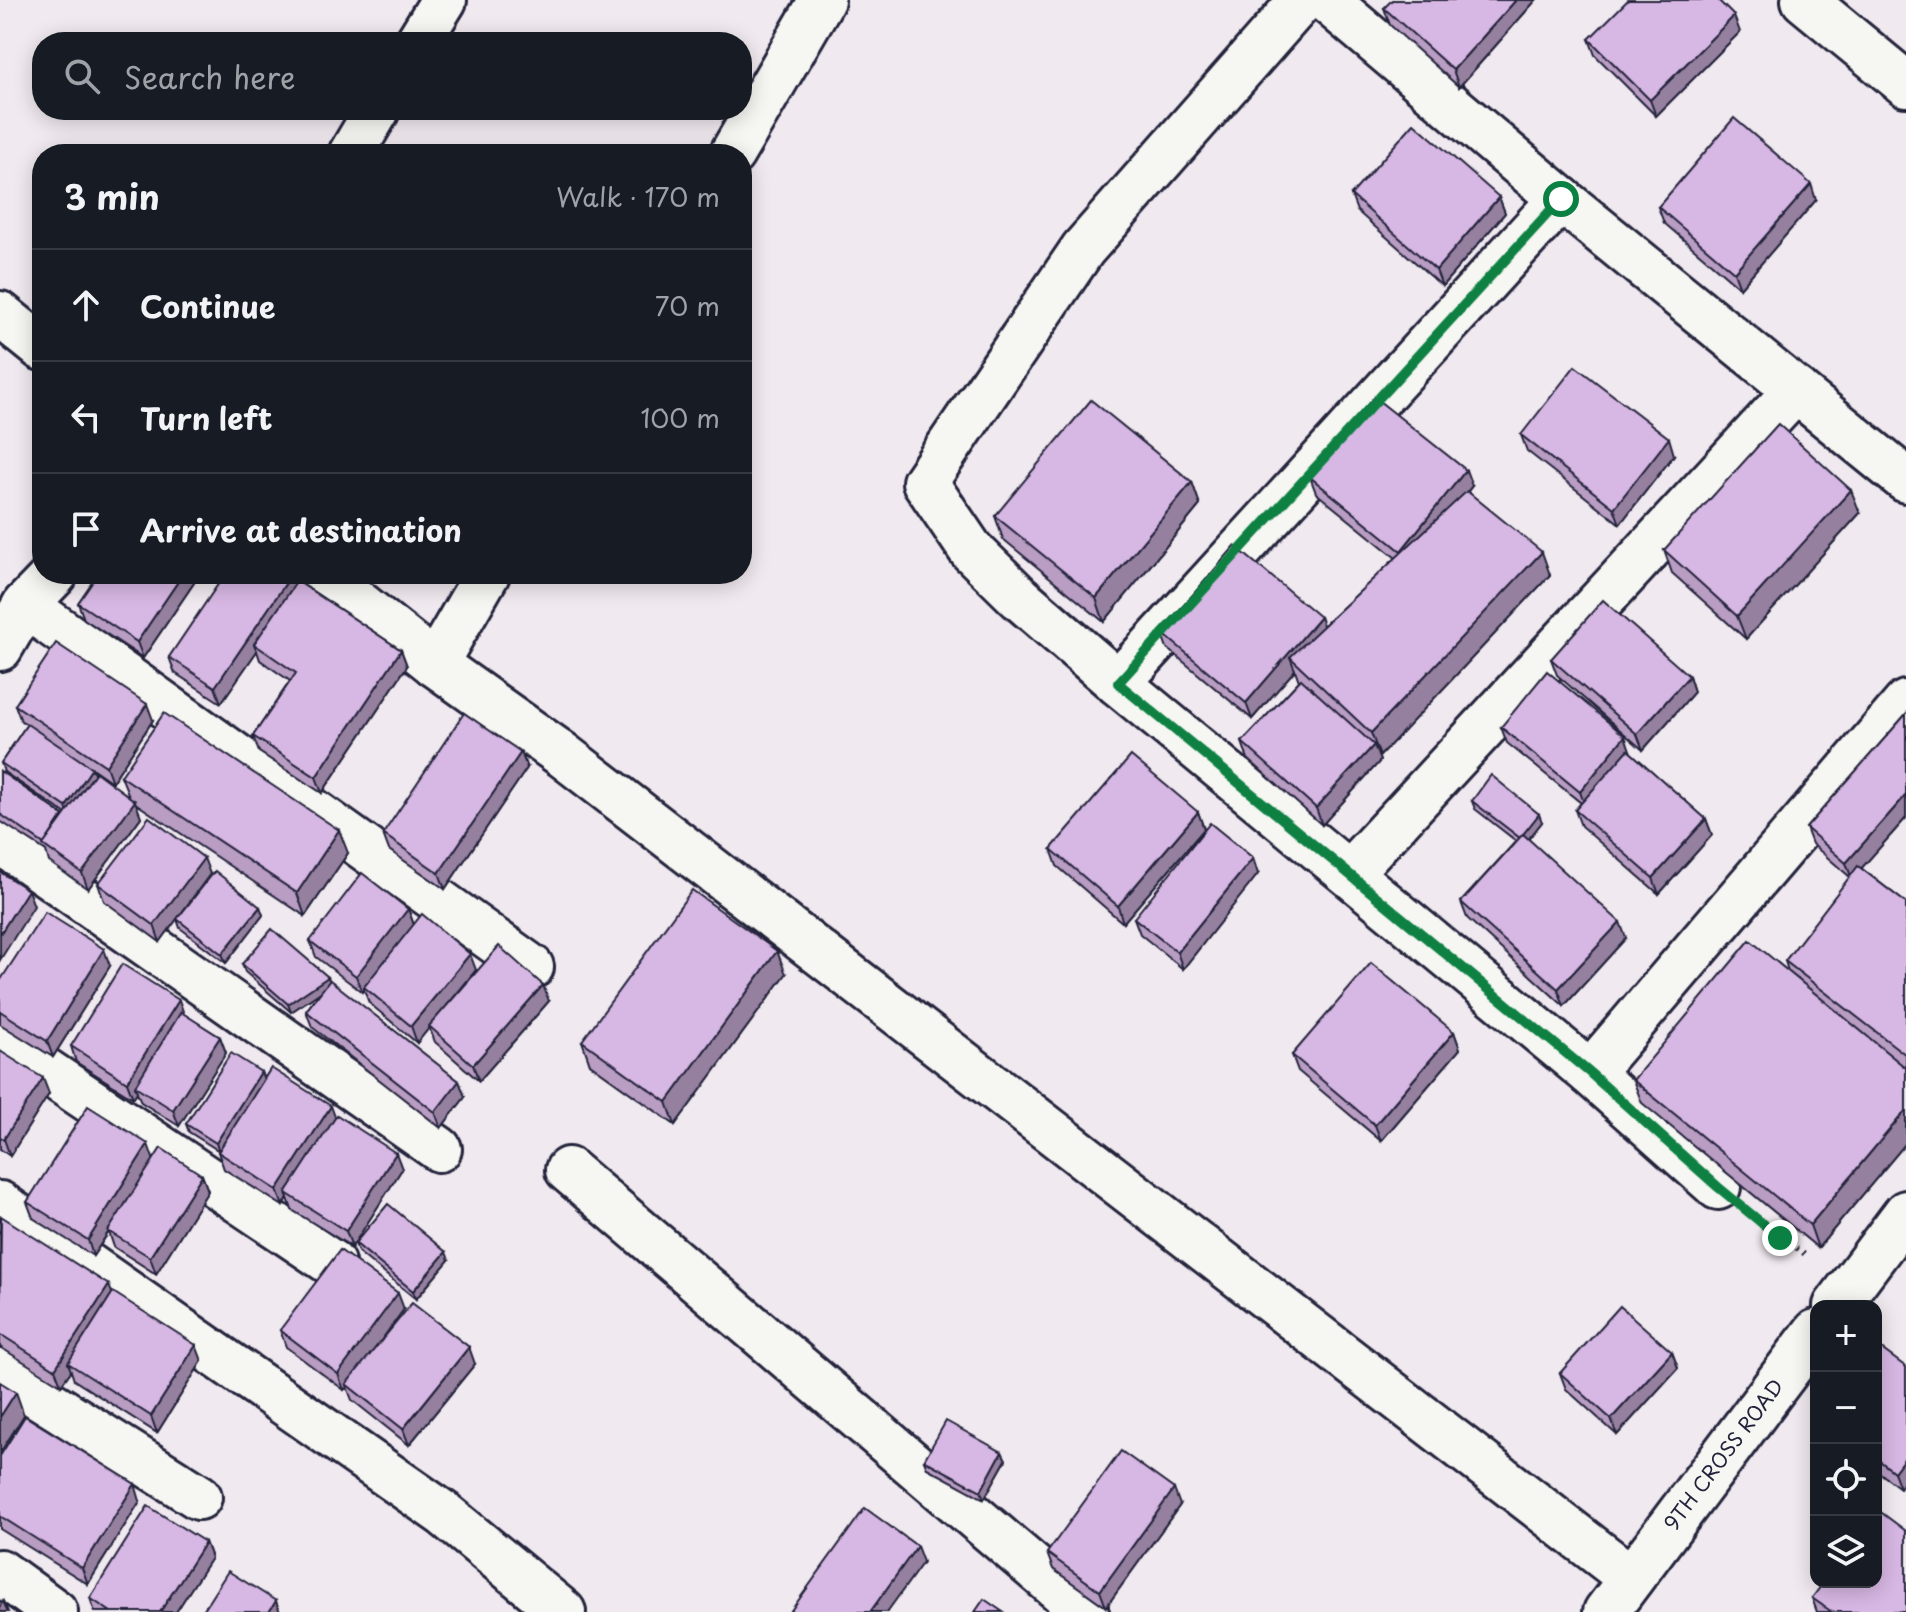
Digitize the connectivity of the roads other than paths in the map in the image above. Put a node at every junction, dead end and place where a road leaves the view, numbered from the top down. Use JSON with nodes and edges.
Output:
{"nodes":[{"id":1,"x":444,"y":0,"type":"edge"},
{"id":2,"x":822,"y":0,"type":"edge"},
{"id":3,"x":1302,"y":0,"type":"edge"},
{"id":4,"x":1326,"y":0,"type":"edge"},
{"id":5,"x":1804,"y":0,"type":"edge"},
{"id":6,"x":424,"y":32,"type":"edge"},
{"id":7,"x":1906,"y":84,"type":"edge"},
{"id":8,"x":371,"y":120,"type":"edge"},
{"id":9,"x":752,"y":120,"type":"edge"},
{"id":10,"x":752,"y":120,"type":"edge"},
{"id":11,"x":357,"y":144,"type":"edge"},
{"id":12,"x":738,"y":144,"type":"edge"},
{"id":13,"x":1561,"y":199,"type":"junction"},
{"id":14,"x":0,"y":314,"type":"edge"},
{"id":15,"x":32,"y":340,"type":"edge"},
{"id":16,"x":1796,"y":390,"type":"junction"},
{"id":17,"x":1906,"y":480,"type":"edge"},
{"id":18,"x":45,"y":584,"type":"edge"},
{"id":19,"x":335,"y":584,"type":"edge"},
{"id":20,"x":481,"y":584,"type":"edge"},
{"id":21,"x":25,"y":605,"type":"junction"},
{"id":22,"x":0,"y":648,"type":"edge"},
{"id":23,"x":435,"y":664,"type":"junction"},
{"id":24,"x":1118,"y":683,"type":"junction"},
{"id":25,"x":1906,"y":703,"type":"edge"},
{"id":26,"x":0,"y":841,"type":"edge"},
{"id":27,"x":1350,"y":872,"type":"junction"},
{"id":28,"x":531,"y":967,"type":"dead end"},
{"id":29,"x":0,"y":1040,"type":"edge"},
{"id":30,"x":1590,"y":1073,"type":"junction"},
{"id":31,"x":439,"y":1149,"type":"dead end"},
{"id":32,"x":568,"y":1170,"type":"dead end"},
{"id":33,"x":1718,"y":1187,"type":"edge"},
{"id":34,"x":0,"y":1204,"type":"edge"},
{"id":35,"x":1906,"y":1213,"type":"edge"},
{"id":36,"x":332,"y":1263,"type":"edge"},
{"id":37,"x":1844,"y":1296,"type":"edge"},
{"id":38,"x":1810,"y":1340,"type":"edge"},
{"id":39,"x":0,"y":1372,"type":"edge"},
{"id":40,"x":199,"y":1497,"type":"dead end"},
{"id":41,"x":0,"y":1572,"type":"edge"},
{"id":42,"x":1631,"y":1578,"type":"junction"},
{"id":43,"x":55,"y":1612,"type":"edge"},
{"id":44,"x":563,"y":1612,"type":"edge"},
{"id":45,"x":1086,"y":1612,"type":"edge"},
{"id":46,"x":1606,"y":1612,"type":"edge"}],
"edges":[{"from":1,"to":6,"type":"street"},
{"from":2,"to":10,"type":"street"},
{"from":3,"to":24,"type":"street"},
{"from":4,"to":13,"type":"street"},
{"from":5,"to":7,"type":"street"},
{"from":8,"to":11,"type":"street"},
{"from":9,"to":12,"type":"street"},
{"from":13,"to":16,"type":"street"},
{"from":13,"to":24,"type":"street"},
{"from":14,"to":15,"type":"street"},
{"from":16,"to":17,"type":"street"},
{"from":16,"to":27,"type":"street"},
{"from":18,"to":21,"type":"street"},
{"from":19,"to":23,"type":"street"},
{"from":20,"to":23,"type":"street"},
{"from":21,"to":22,"type":"street"},
{"from":21,"to":28,"type":"street"},
{"from":23,"to":42,"type":"street"},
{"from":24,"to":27,"type":"street"},
{"from":25,"to":30,"type":"street"},
{"from":26,"to":31,"type":"street"},
{"from":27,"to":30,"type":"street"},
{"from":29,"to":36,"type":"street"},
{"from":30,"to":33,"type":"street"},
{"from":32,"to":45,"type":"street"},
{"from":34,"to":44,"type":"street"},
{"from":35,"to":37,"type":"street"},
{"from":38,"to":42,"type":"street","name":"9TH CROSS ROAD"},
{"from":39,"to":40,"type":"street"},
{"from":41,"to":43,"type":"street"},
{"from":42,"to":46,"type":"street","name":"9TH CROSS ROAD"}]}
